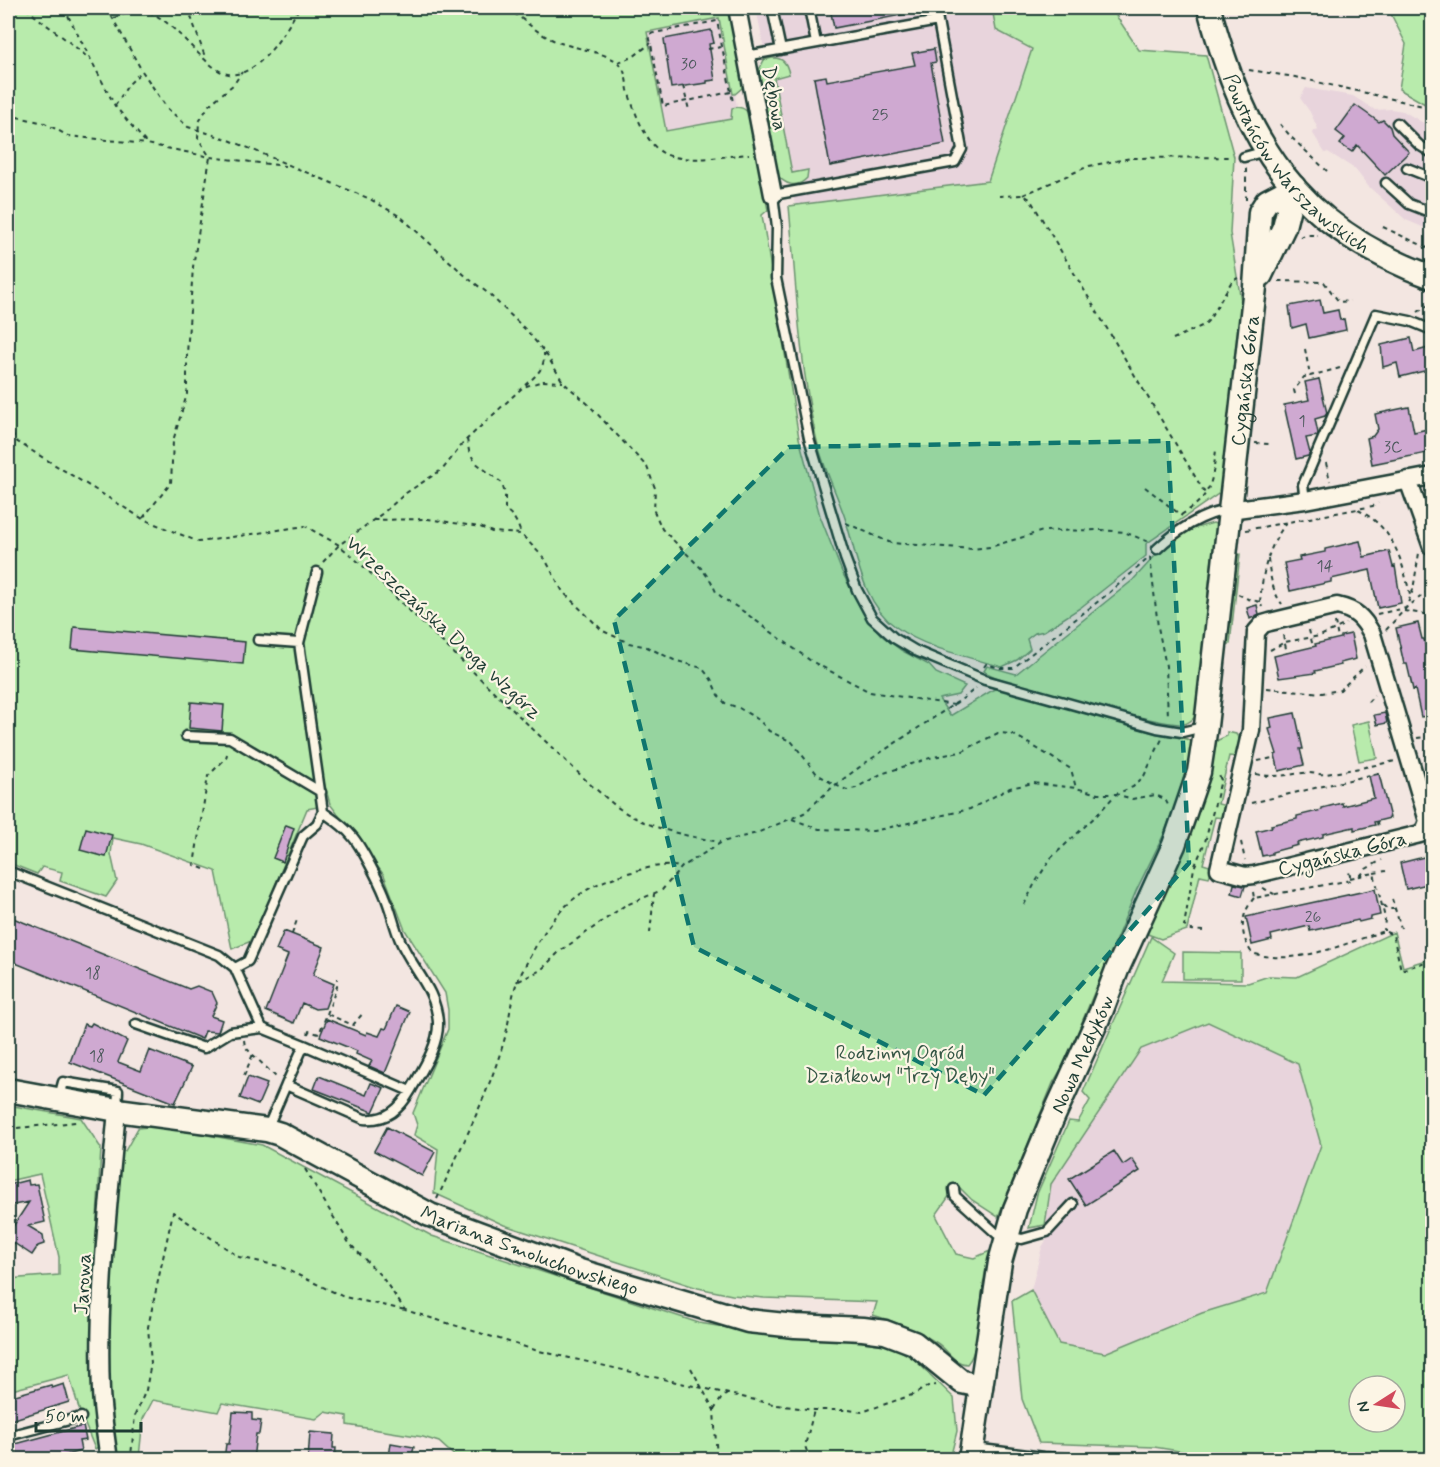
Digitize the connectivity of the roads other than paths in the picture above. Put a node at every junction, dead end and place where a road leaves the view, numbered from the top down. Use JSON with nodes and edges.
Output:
{"nodes":[{"id":1,"x":737,"y":8,"type":"edge"},
{"id":2,"x":772,"y":8,"type":"edge"},
{"id":3,"x":809,"y":8,"type":"edge"},
{"id":4,"x":936,"y":8,"type":"edge"},
{"id":5,"x":1209,"y":8,"type":"edge"},
{"id":6,"x":938,"y":21,"type":"junction"},
{"id":7,"x":816,"y":43,"type":"junction"},
{"id":8,"x":781,"y":50,"type":"junction"},
{"id":9,"x":746,"y":56,"type":"junction"},
{"id":10,"x":1396,"y":123,"type":"dead end"},
{"id":11,"x":1266,"y":151,"type":"junction"},
{"id":12,"x":1432,"y":153,"type":"edge"},
{"id":13,"x":1244,"y":157,"type":"dead end"},
{"id":14,"x":1407,"y":168,"type":"dead end"},
{"id":15,"x":1432,"y":177,"type":"edge"},
{"id":16,"x":1386,"y":183,"type":"dead end"},
{"id":17,"x":1294,"y":187,"type":"junction"},
{"id":18,"x":773,"y":195,"type":"junction"},
{"id":19,"x":1432,"y":213,"type":"edge"},
{"id":20,"x":1432,"y":277,"type":"edge"},
{"id":21,"x":1432,"y":330,"type":"edge"},
{"id":22,"x":1432,"y":476,"type":"edge"},
{"id":23,"x":1408,"y":480,"type":"junction"},
{"id":24,"x":1305,"y":500,"type":"junction"},
{"id":25,"x":1229,"y":510,"type":"junction"},
{"id":26,"x":1432,"y":546,"type":"edge"},
{"id":27,"x":1157,"y":549,"type":"road end"},
{"id":28,"x":317,"y":572,"type":"road end"},
{"id":29,"x":258,"y":640,"type":"dead end"},
{"id":30,"x":299,"y":643,"type":"junction"},
{"id":31,"x":1206,"y":726,"type":"junction"},
{"id":32,"x":186,"y":736,"type":"dead end"},
{"id":33,"x":321,"y":792,"type":"junction"},
{"id":34,"x":324,"y":812,"type":"junction"},
{"id":35,"x":1345,"y":852,"type":"joint"},
{"id":36,"x":8,"y":871,"type":"edge"},
{"id":37,"x":235,"y":968,"type":"junction"},
{"id":38,"x":136,"y":1024,"type":"dead end"},
{"id":39,"x":262,"y":1028,"type":"junction"},
{"id":40,"x":304,"y":1045,"type":"junction"},
{"id":41,"x":286,"y":1085,"type":"junction"},
{"id":42,"x":8,"y":1090,"type":"edge"},
{"id":43,"x":410,"y":1091,"type":"junction"},
{"id":44,"x":117,"y":1110,"type":"junction"},
{"id":45,"x":267,"y":1130,"type":"junction"},
{"id":46,"x":954,"y":1189,"type":"dead end"},
{"id":47,"x":1073,"y":1204,"type":"dead end"},
{"id":48,"x":1006,"y":1237,"type":"junction"},
{"id":49,"x":981,"y":1386,"type":"junction"},
{"id":50,"x":81,"y":1417,"type":"dead end"},
{"id":51,"x":8,"y":1436,"type":"edge"},
{"id":52,"x":971,"y":1454,"type":"edge"},
{"id":53,"x":109,"y":1460,"type":"edge"},
{"id":54,"x":1093,"y":1460,"type":"edge"}],
"edges":[{"from":1,"to":9,"type":"street","name":"Dębowa"},
{"from":2,"to":8,"type":"lane"},
{"from":3,"to":7,"type":"lane"},
{"from":4,"to":6,"type":"lane"},
{"from":5,"to":11,"type":"street","name":"Powstańców Warszawskich"},
{"from":6,"to":7,"type":"lane"},
{"from":6,"to":18,"type":"lane"},
{"from":7,"to":8,"type":"lane"},
{"from":8,"to":9,"type":"lane"},
{"from":9,"to":18,"type":"street","name":"Dębowa"},
{"from":10,"to":12,"type":"lane"},
{"from":11,"to":13,"type":"lane"},
{"from":11,"to":17,"type":"street","name":"Powstańców Warszawskich"},
{"from":14,"to":15,"type":"lane"},
{"from":16,"to":19,"type":"lane"},
{"from":17,"to":20,"type":"street","name":"Powstańców Warszawskich"},
{"from":17,"to":25,"type":"street","name":"Cygańska Góra"},
{"from":18,"to":31,"type":"lane"},
{"from":21,"to":24,"type":"lane"},
{"from":22,"to":23,"type":"street"},
{"from":23,"to":24,"type":"street"},
{"from":23,"to":26,"type":"street"},
{"from":24,"to":25,"type":"street"},
{"from":25,"to":27,"type":"lane"},
{"from":25,"to":31,"type":"street","name":"Cygańska Góra"},
{"from":28,"to":30,"type":"lane"},
{"from":29,"to":30,"type":"lane"},
{"from":30,"to":33,"type":"lane"},
{"from":31,"to":48,"type":"street","name":"Nowa Medyków"},
{"from":32,"to":33,"type":"lane"},
{"from":33,"to":34,"type":"lane"},
{"from":34,"to":37,"type":"lane"},
{"from":34,"to":43,"type":"lane"},
{"from":35,"to":35,"type":"street","name":"Cygańska Góra"},
{"from":36,"to":37,"type":"lane"},
{"from":37,"to":39,"type":"lane"},
{"from":38,"to":39,"type":"lane"},
{"from":39,"to":40,"type":"lane"},
{"from":40,"to":41,"type":"lane"},
{"from":40,"to":43,"type":"lane"},
{"from":41,"to":43,"type":"lane"},
{"from":41,"to":45,"type":"lane"},
{"from":42,"to":44,"type":"street","name":"Mariana Smoluchowskiego"},
{"from":44,"to":45,"type":"street","name":"Mariana Smoluchowskiego"},
{"from":44,"to":53,"type":"street","name":"Jarowa"},
{"from":45,"to":49,"type":"street","name":"Mariana Smoluchowskiego"},
{"from":46,"to":48,"type":"lane"},
{"from":47,"to":48,"type":"lane"},
{"from":48,"to":49,"type":"street","name":"Nowa Medyków"},
{"from":49,"to":52,"type":"street"},
{"from":50,"to":51,"type":"lane"},
{"from":52,"to":54,"type":"lane"}]}
